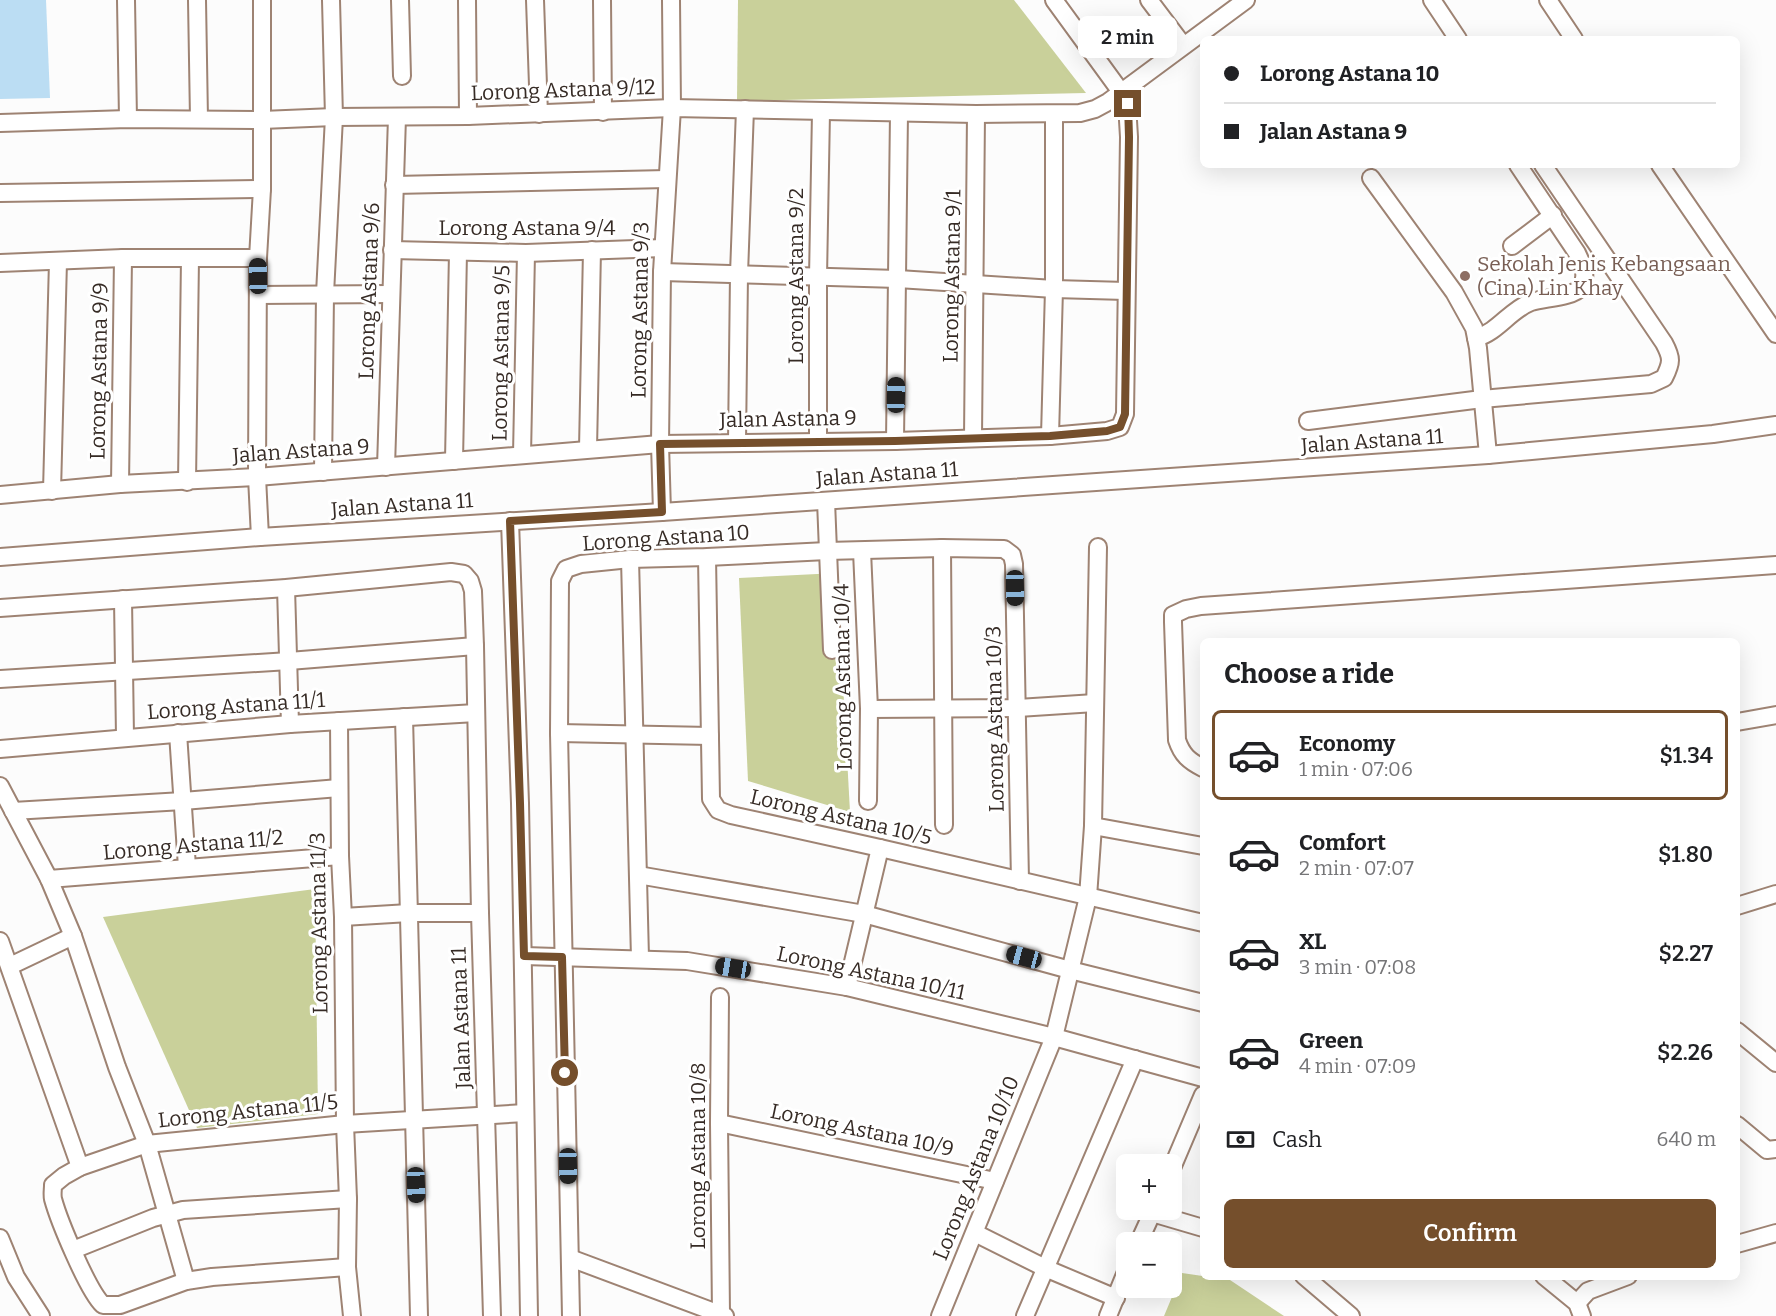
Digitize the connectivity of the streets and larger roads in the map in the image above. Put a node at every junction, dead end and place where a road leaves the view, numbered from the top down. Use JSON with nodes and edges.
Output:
{"nodes":[{"id":1,"x":126,"y":0,"type":"edge"},
{"id":2,"x":197,"y":0,"type":"edge"},
{"id":3,"x":262,"y":0,"type":"edge"},
{"id":4,"x":331,"y":0,"type":"edge"},
{"id":5,"x":400,"y":0,"type":"edge"},
{"id":6,"x":467,"y":0,"type":"edge"},
{"id":7,"x":535,"y":0,"type":"edge"},
{"id":8,"x":602,"y":0,"type":"edge"},
{"id":9,"x":671,"y":0,"type":"edge"},
{"id":10,"x":1054,"y":0,"type":"edge"},
{"id":11,"x":1149,"y":0,"type":"edge"},
{"id":12,"x":1245,"y":0,"type":"edge"},
{"id":13,"x":1432,"y":0,"type":"edge"},
{"id":14,"x":1548,"y":0,"type":"edge"},
{"id":15,"x":1456,"y":36,"type":"edge"},
{"id":16,"x":1572,"y":36,"type":"edge"},
{"id":17,"x":1183,"y":45,"type":"junction"},
{"id":18,"x":402,"y":76,"type":"dead end"},
{"id":19,"x":1121,"y":92,"type":"junction"},
{"id":20,"x":672,"y":108,"type":"junction"},
{"id":21,"x":745,"y":109,"type":"junction"},
{"id":22,"x":603,"y":112,"type":"junction"},
{"id":23,"x":821,"y":112,"type":"junction"},
{"id":24,"x":899,"y":112,"type":"junction"},
{"id":25,"x":539,"y":114,"type":"junction"},
{"id":26,"x":976,"y":114,"type":"junction"},
{"id":27,"x":1054,"y":114,"type":"junction"},
{"id":28,"x":468,"y":116,"type":"junction"},
{"id":29,"x":334,"y":117,"type":"junction"},
{"id":30,"x":397,"y":117,"type":"junction"},
{"id":31,"x":128,"y":119,"type":"junction"},
{"id":32,"x":199,"y":119,"type":"junction"},
{"id":33,"x":262,"y":120,"type":"junction"},
{"id":34,"x":0,"y":123,"type":"edge"},
{"id":35,"x":1520,"y":168,"type":"edge"},
{"id":36,"x":1545,"y":168,"type":"edge"},
{"id":37,"x":1662,"y":168,"type":"edge"},
{"id":38,"x":1371,"y":178,"type":"dead end"},
{"id":39,"x":667,"y":179,"type":"junction"},
{"id":40,"x":394,"y":185,"type":"junction"},
{"id":41,"x":262,"y":189,"type":"junction"},
{"id":42,"x":0,"y":193,"type":"edge"},
{"id":43,"x":1553,"y":215,"type":"junction"},
{"id":44,"x":1512,"y":246,"type":"dead end"},
{"id":45,"x":663,"y":248,"type":"junction"},
{"id":46,"x":392,"y":250,"type":"junction"},
{"id":47,"x":592,"y":250,"type":"junction"},
{"id":48,"x":458,"y":252,"type":"junction"},
{"id":49,"x":526,"y":253,"type":"junction"},
{"id":50,"x":123,"y":258,"type":"junction"},
{"id":51,"x":190,"y":258,"type":"junction"},
{"id":52,"x":258,"y":258,"type":"junction"},
{"id":53,"x":57,"y":261,"type":"junction"},
{"id":54,"x":0,"y":263,"type":"edge"},
{"id":55,"x":662,"y":272,"type":"junction"},
{"id":56,"x":739,"y":274,"type":"junction"},
{"id":57,"x":818,"y":277,"type":"junction"},
{"id":58,"x":898,"y":279,"type":"junction"},
{"id":59,"x":974,"y":285,"type":"junction"},
{"id":60,"x":1054,"y":289,"type":"junction"},
{"id":61,"x":1126,"y":291,"type":"junction"},
{"id":62,"x":325,"y":294,"type":"junction"},
{"id":63,"x":391,"y":294,"type":"junction"},
{"id":64,"x":258,"y":295,"type":"junction"},
{"id":65,"x":1776,"y":334,"type":"edge"},
{"id":66,"x":1476,"y":338,"type":"junction"},
{"id":67,"x":1482,"y":399,"type":"junction"},
{"id":68,"x":1308,"y":421,"type":"dead end"},
{"id":69,"x":1776,"y":425,"type":"edge"},
{"id":70,"x":1050,"y":436,"type":"junction"},
{"id":71,"x":973,"y":438,"type":"junction"},
{"id":72,"x":818,"y":441,"type":"junction"},
{"id":73,"x":895,"y":441,"type":"junction"},
{"id":74,"x":737,"y":442,"type":"junction"},
{"id":75,"x":660,"y":444,"type":"junction"},
{"id":76,"x":588,"y":449,"type":"junction"},
{"id":77,"x":522,"y":455,"type":"junction"},
{"id":78,"x":1488,"y":455,"type":"junction"},
{"id":79,"x":454,"y":461,"type":"junction"},
{"id":80,"x":387,"y":467,"type":"junction"},
{"id":81,"x":322,"y":472,"type":"junction"},
{"id":82,"x":257,"y":477,"type":"junction"},
{"id":83,"x":187,"y":482,"type":"junction"},
{"id":84,"x":120,"y":484,"type":"junction"},
{"id":85,"x":52,"y":491,"type":"junction"},
{"id":86,"x":0,"y":495,"type":"edge"},
{"id":87,"x":826,"y":501,"type":"junction"},
{"id":88,"x":662,"y":512,"type":"junction"},
{"id":89,"x":510,"y":521,"type":"junction"},
{"id":90,"x":260,"y":537,"type":"junction"},
{"id":91,"x":942,"y":548,"type":"junction"},
{"id":92,"x":1098,"y":548,"type":"dead end"},
{"id":93,"x":827,"y":551,"type":"junction"},
{"id":94,"x":862,"y":551,"type":"junction"},
{"id":95,"x":0,"y":557,"type":"edge"},
{"id":96,"x":707,"y":557,"type":"junction"},
{"id":97,"x":630,"y":559,"type":"junction"},
{"id":98,"x":1776,"y":565,"type":"edge"},
{"id":99,"x":286,"y":588,"type":"junction"},
{"id":100,"x":123,"y":599,"type":"junction"},
{"id":101,"x":0,"y":608,"type":"edge"},
{"id":102,"x":475,"y":646,"type":"junction"},
{"id":103,"x":832,"y":650,"type":"dead end"},
{"id":104,"x":289,"y":662,"type":"junction"},
{"id":105,"x":124,"y":672,"type":"junction"},
{"id":106,"x":0,"y":679,"type":"edge"},
{"id":107,"x":1095,"y":703,"type":"junction"},
{"id":108,"x":1018,"y":708,"type":"junction"},
{"id":109,"x":869,"y":709,"type":"junction"},
{"id":110,"x":943,"y":709,"type":"junction"},
{"id":111,"x":476,"y":713,"type":"junction"},
{"id":112,"x":1776,"y":715,"type":"edge"},
{"id":113,"x":404,"y":717,"type":"junction"},
{"id":114,"x":339,"y":721,"type":"junction"},
{"id":115,"x":1740,"y":722,"type":"edge"},
{"id":116,"x":290,"y":724,"type":"junction"},
{"id":117,"x":178,"y":733,"type":"junction"},
{"id":118,"x":559,"y":733,"type":"junction"},
{"id":119,"x":633,"y":735,"type":"junction"},
{"id":120,"x":710,"y":736,"type":"junction"},
{"id":121,"x":125,"y":738,"type":"junction"},
{"id":122,"x":0,"y":749,"type":"edge"},
{"id":123,"x":1200,"y":766,"type":"edge"},
{"id":124,"x":0,"y":786,"type":"edge"},
{"id":125,"x":339,"y":788,"type":"junction"},
{"id":126,"x":183,"y":801,"type":"junction"},
{"id":127,"x":868,"y":801,"type":"dead end"},
{"id":128,"x":13,"y":812,"type":"junction"},
{"id":129,"x":944,"y":825,"type":"dead end"},
{"id":130,"x":1093,"y":826,"type":"junction"},
{"id":131,"x":1200,"y":845,"type":"edge"},
{"id":132,"x":880,"y":848,"type":"junction"},
{"id":133,"x":340,"y":856,"type":"junction"},
{"id":134,"x":187,"y":867,"type":"junction"},
{"id":135,"x":638,"y":876,"type":"junction"},
{"id":136,"x":49,"y":879,"type":"junction"},
{"id":137,"x":1020,"y":881,"type":"junction"},
{"id":138,"x":1776,"y":894,"type":"edge"},
{"id":139,"x":1088,"y":897,"type":"junction"},
{"id":140,"x":1740,"y":905,"type":"edge"},
{"id":141,"x":480,"y":913,"type":"junction"},
{"id":142,"x":409,"y":914,"type":"junction"},
{"id":143,"x":864,"y":914,"type":"junction"},
{"id":144,"x":343,"y":917,"type":"junction"},
{"id":145,"x":1200,"y":922,"type":"edge"},
{"id":146,"x":72,"y":936,"type":"junction"},
{"id":147,"x":0,"y":941,"type":"edge"},
{"id":148,"x":524,"y":956,"type":"junction"},
{"id":149,"x":562,"y":957,"type":"junction"},
{"id":150,"x":640,"y":958,"type":"junction"},
{"id":151,"x":10,"y":966,"type":"junction"},
{"id":152,"x":1070,"y":970,"type":"junction"},
{"id":153,"x":847,"y":987,"type":"junction"},
{"id":154,"x":720,"y":997,"type":"dead end"},
{"id":155,"x":1200,"y":1002,"type":"edge"},
{"id":156,"x":1740,"y":1033,"type":"edge"},
{"id":157,"x":1054,"y":1037,"type":"junction"},
{"id":158,"x":1135,"y":1059,"type":"junction"},
{"id":159,"x":1776,"y":1063,"type":"edge"},
{"id":160,"x":1200,"y":1077,"type":"edge"},
{"id":161,"x":1200,"y":1102,"type":"edge"},
{"id":162,"x":525,"y":1113,"type":"junction"},
{"id":163,"x":487,"y":1114,"type":"junction"},
{"id":164,"x":414,"y":1120,"type":"junction"},
{"id":165,"x":719,"y":1123,"type":"junction"},
{"id":166,"x":345,"y":1124,"type":"junction"},
{"id":167,"x":1740,"y":1128,"type":"edge"},
{"id":168,"x":147,"y":1144,"type":"junction"},
{"id":169,"x":1776,"y":1149,"type":"edge"},
{"id":170,"x":1178,"y":1154,"type":"edge"},
{"id":171,"x":80,"y":1167,"type":"junction"},
{"id":172,"x":995,"y":1181,"type":"junction"},
{"id":173,"x":348,"y":1199,"type":"junction"},
{"id":174,"x":167,"y":1214,"type":"junction"},
{"id":175,"x":1179,"y":1220,"type":"edge"},
{"id":176,"x":1200,"y":1227,"type":"edge"},
{"id":177,"x":975,"y":1233,"type":"junction"},
{"id":178,"x":1776,"y":1233,"type":"edge"},
{"id":179,"x":0,"y":1238,"type":"edge"},
{"id":180,"x":1740,"y":1243,"type":"edge"},
{"id":181,"x":73,"y":1250,"type":"junction"},
{"id":182,"x":570,"y":1258,"type":"junction"},
{"id":183,"x":347,"y":1268,"type":"junction"},
{"id":184,"x":1045,"y":1268,"type":"junction"},
{"id":185,"x":1309,"y":1280,"type":"edge"},
{"id":186,"x":1548,"y":1280,"type":"edge"},
{"id":187,"x":1618,"y":1280,"type":"edge"},
{"id":188,"x":186,"y":1281,"type":"junction"},
{"id":189,"x":1116,"y":1298,"type":"joint"},
{"id":190,"x":1580,"y":1309,"type":"edge"},
{"id":191,"x":723,"y":1315,"type":"edge"},
{"id":192,"x":41,"y":1316,"type":"edge"},
{"id":193,"x":352,"y":1316,"type":"edge"},
{"id":194,"x":419,"y":1316,"type":"edge"},
{"id":195,"x":492,"y":1316,"type":"edge"},
{"id":196,"x":529,"y":1316,"type":"edge"},
{"id":197,"x":571,"y":1316,"type":"edge"},
{"id":198,"x":940,"y":1316,"type":"edge"},
{"id":199,"x":1025,"y":1316,"type":"edge"},
{"id":200,"x":1108,"y":1316,"type":"edge"},
{"id":201,"x":1351,"y":1316,"type":"edge"}],
"edges":[{"from":1,"to":31,"type":"street"},
{"from":2,"to":32,"type":"street"},
{"from":3,"to":33,"type":"street"},
{"from":4,"to":29,"type":"street"},
{"from":5,"to":18,"type":"street"},
{"from":6,"to":28,"type":"street"},
{"from":7,"to":25,"type":"street"},
{"from":8,"to":22,"type":"street"},
{"from":9,"to":20,"type":"street","name":"Lorong Astana 9/3"},
{"from":10,"to":19,"type":"street"},
{"from":11,"to":17,"type":"street"},
{"from":12,"to":17,"type":"street"},
{"from":13,"to":15,"type":"street"},
{"from":14,"to":16,"type":"street"},
{"from":17,"to":19,"type":"street"},
{"from":19,"to":27,"type":"street","name":"Lorong Astana 9/12"},
{"from":19,"to":61,"type":"street","name":"Jalan Astana 9"},
{"from":20,"to":21,"type":"street","name":"Lorong Astana 9/12"},
{"from":20,"to":22,"type":"street","name":"Lorong Astana 9/12"},
{"from":20,"to":39,"type":"street","name":"Lorong Astana 9/3"},
{"from":21,"to":23,"type":"street","name":"Lorong Astana 9/12"},
{"from":21,"to":56,"type":"street"},
{"from":22,"to":25,"type":"street","name":"Lorong Astana 9/12"},
{"from":23,"to":24,"type":"street","name":"Lorong Astana 9/12"},
{"from":23,"to":57,"type":"street","name":"Lorong Astana 9/2"},
{"from":24,"to":26,"type":"street","name":"Lorong Astana 9/12"},
{"from":24,"to":58,"type":"street"},
{"from":25,"to":28,"type":"street","name":"Lorong Astana 9/12"},
{"from":26,"to":27,"type":"street","name":"Lorong Astana 9/12"},
{"from":26,"to":59,"type":"street","name":"Lorong Astana 9/1"},
{"from":27,"to":60,"type":"street"},
{"from":28,"to":30,"type":"street","name":"Lorong Astana 9/12"},
{"from":29,"to":30,"type":"street","name":"Lorong Astana 9/12"},
{"from":29,"to":33,"type":"street","name":"Lorong Astana 9/12"},
{"from":29,"to":62,"type":"street"},
{"from":30,"to":40,"type":"street","name":"Lorong Astana 9/6"},
{"from":31,"to":32,"type":"street","name":"Lorong Astana 9/12"},
{"from":31,"to":34,"type":"street","name":"Lorong Astana 9/12"},
{"from":32,"to":33,"type":"street","name":"Lorong Astana 9/12"},
{"from":33,"to":41,"type":"street"},
{"from":35,"to":43,"type":"street"},
{"from":36,"to":67,"type":"street"},
{"from":37,"to":65,"type":"street"},
{"from":38,"to":66,"type":"street"},
{"from":39,"to":40,"type":"street"},
{"from":39,"to":45,"type":"street","name":"Lorong Astana 9/3"},
{"from":40,"to":46,"type":"street","name":"Lorong Astana 9/6"},
{"from":41,"to":42,"type":"street"},
{"from":41,"to":52,"type":"street"},
{"from":43,"to":44,"type":"street"},
{"from":43,"to":66,"type":"street"},
{"from":45,"to":47,"type":"street","name":"Lorong Astana 9/4"},
{"from":45,"to":55,"type":"street","name":"Lorong Astana 9/3"},
{"from":46,"to":48,"type":"street","name":"Lorong Astana 9/4"},
{"from":46,"to":63,"type":"street","name":"Lorong Astana 9/6"},
{"from":47,"to":49,"type":"street","name":"Lorong Astana 9/4"},
{"from":47,"to":76,"type":"street"},
{"from":48,"to":49,"type":"street","name":"Lorong Astana 9/4"},
{"from":48,"to":79,"type":"street"},
{"from":49,"to":77,"type":"street","name":"Lorong Astana 9/5"},
{"from":50,"to":51,"type":"street"},
{"from":50,"to":53,"type":"street"},
{"from":50,"to":84,"type":"street","name":"Lorong Astana 9/9"},
{"from":51,"to":52,"type":"street"},
{"from":51,"to":83,"type":"street"},
{"from":52,"to":64,"type":"street"},
{"from":53,"to":54,"type":"street"},
{"from":53,"to":85,"type":"street"},
{"from":55,"to":56,"type":"street"},
{"from":55,"to":75,"type":"street","name":"Lorong Astana 9/3"},
{"from":56,"to":57,"type":"street"},
{"from":56,"to":74,"type":"street"},
{"from":57,"to":58,"type":"street"},
{"from":57,"to":72,"type":"street","name":"Lorong Astana 9/2"},
{"from":58,"to":59,"type":"street"},
{"from":58,"to":73,"type":"street"},
{"from":59,"to":60,"type":"street"},
{"from":59,"to":71,"type":"street","name":"Lorong Astana 9/1"},
{"from":60,"to":61,"type":"street"},
{"from":60,"to":70,"type":"street"},
{"from":61,"to":70,"type":"street","name":"Jalan Astana 9"},
{"from":62,"to":63,"type":"street"},
{"from":62,"to":64,"type":"street"},
{"from":62,"to":81,"type":"street"},
{"from":63,"to":80,"type":"street","name":"Lorong Astana 9/6"},
{"from":64,"to":82,"type":"street"},
{"from":66,"to":67,"type":"street"},
{"from":67,"to":68,"type":"street"},
{"from":67,"to":78,"type":"street"},
{"from":69,"to":78,"type":"street","name":"Jalan Astana 11"},
{"from":70,"to":71,"type":"street","name":"Jalan Astana 9"},
{"from":71,"to":73,"type":"street","name":"Jalan Astana 9"},
{"from":72,"to":73,"type":"street","name":"Jalan Astana 9"},
{"from":72,"to":74,"type":"street","name":"Jalan Astana 9"},
{"from":74,"to":75,"type":"street","name":"Jalan Astana 9"},
{"from":75,"to":76,"type":"street","name":"Jalan Astana 9"},
{"from":75,"to":88,"type":"street","name":"Lorong Astana 9/3"},
{"from":76,"to":77,"type":"street","name":"Jalan Astana 9"},
{"from":77,"to":79,"type":"street","name":"Jalan Astana 9"},
{"from":78,"to":87,"type":"street","name":"Jalan Astana 11"},
{"from":79,"to":80,"type":"street","name":"Jalan Astana 9"},
{"from":80,"to":81,"type":"street","name":"Jalan Astana 9"},
{"from":81,"to":82,"type":"street","name":"Jalan Astana 9"},
{"from":82,"to":83,"type":"street","name":"Jalan Astana 9"},
{"from":82,"to":90,"type":"street"},
{"from":83,"to":84,"type":"street","name":"Jalan Astana 9"},
{"from":84,"to":85,"type":"street","name":"Jalan Astana 9"},
{"from":85,"to":86,"type":"street","name":"Jalan Astana 9"},
{"from":87,"to":88,"type":"street","name":"Jalan Astana 11"},
{"from":87,"to":93,"type":"street"},
{"from":88,"to":89,"type":"street","name":"Jalan Astana 11"},
{"from":89,"to":90,"type":"street","name":"Jalan Astana 11"},
{"from":89,"to":148,"type":"street"},
{"from":90,"to":95,"type":"street","name":"Jalan Astana 11"},
{"from":91,"to":94,"type":"street","name":"Lorong Astana 10"},
{"from":91,"to":108,"type":"street","name":"Lorong Astana 10/3"},
{"from":91,"to":110,"type":"street"},
{"from":92,"to":107,"type":"street","name":"Lorong Astana 10/10"},
{"from":93,"to":94,"type":"street","name":"Lorong Astana 10"},
{"from":93,"to":96,"type":"street","name":"Lorong Astana 10"},
{"from":93,"to":103,"type":"street"},
{"from":94,"to":109,"type":"street","name":"Lorong Astana 10/4"},
{"from":96,"to":97,"type":"street","name":"Lorong Astana 10"},
{"from":96,"to":120,"type":"street","name":"Lorong Astana 10/5"},
{"from":97,"to":118,"type":"street","name":"Lorong Astana 10"},
{"from":97,"to":119,"type":"street"},
{"from":98,"to":123,"type":"street"},
{"from":99,"to":100,"type":"street","name":"Jalan Astana 11"},
{"from":99,"to":102,"type":"street","name":"Jalan Astana 11"},
{"from":99,"to":104,"type":"street"},
{"from":100,"to":101,"type":"street","name":"Jalan Astana 11"},
{"from":100,"to":105,"type":"street"},
{"from":102,"to":104,"type":"street"},
{"from":102,"to":111,"type":"street","name":"Jalan Astana 11"},
{"from":104,"to":105,"type":"street"},
{"from":104,"to":116,"type":"street"},
{"from":105,"to":106,"type":"street"},
{"from":105,"to":121,"type":"street"},
{"from":107,"to":108,"type":"street"},
{"from":107,"to":130,"type":"street","name":"Lorong Astana 10/10"},
{"from":108,"to":110,"type":"street"},
{"from":108,"to":137,"type":"street","name":"Lorong Astana 10/3"},
{"from":109,"to":110,"type":"street"},
{"from":109,"to":127,"type":"street","name":"Lorong Astana 10/4"},
{"from":110,"to":129,"type":"street"},
{"from":111,"to":113,"type":"street","name":"Lorong Astana 11/1"},
{"from":111,"to":141,"type":"street","name":"Jalan Astana 11"},
{"from":112,"to":115,"type":"street"},
{"from":113,"to":114,"type":"street","name":"Lorong Astana 11/1"},
{"from":113,"to":142,"type":"street"},
{"from":114,"to":116,"type":"street","name":"Lorong Astana 11/1"},
{"from":114,"to":125,"type":"street","name":"Lorong Astana 11/3"},
{"from":116,"to":117,"type":"street","name":"Lorong Astana 11/1"},
{"from":117,"to":121,"type":"street","name":"Lorong Astana 11/1"},
{"from":117,"to":126,"type":"street"},
{"from":118,"to":119,"type":"street"},
{"from":118,"to":149,"type":"street","name":"Lorong Astana 10"},
{"from":119,"to":120,"type":"street"},
{"from":119,"to":135,"type":"street"},
{"from":120,"to":132,"type":"street","name":"Lorong Astana 10/5"},
{"from":121,"to":122,"type":"street","name":"Lorong Astana 11/1"},
{"from":124,"to":128,"type":"street"},
{"from":125,"to":126,"type":"street"},
{"from":125,"to":133,"type":"street","name":"Lorong Astana 11/3"},
{"from":126,"to":128,"type":"street"},
{"from":126,"to":134,"type":"street"},
{"from":128,"to":136,"type":"street"},
{"from":130,"to":131,"type":"street"},
{"from":130,"to":139,"type":"street","name":"Lorong Astana 10/10"},
{"from":132,"to":137,"type":"street","name":"Lorong Astana 10/5"},
{"from":132,"to":143,"type":"street"},
{"from":133,"to":134,"type":"street","name":"Lorong Astana 11/2"},
{"from":133,"to":144,"type":"street","name":"Lorong Astana 11/3"},
{"from":134,"to":136,"type":"street","name":"Lorong Astana 11/2"},
{"from":135,"to":143,"type":"street"},
{"from":135,"to":150,"type":"street"},
{"from":136,"to":146,"type":"street"},
{"from":137,"to":139,"type":"street","name":"Lorong Astana 10/5"},
{"from":138,"to":140,"type":"street"},
{"from":139,"to":145,"type":"street","name":"Lorong Astana 10/5"},
{"from":139,"to":152,"type":"street","name":"Lorong Astana 10/10"},
{"from":141,"to":142,"type":"street"},
{"from":141,"to":163,"type":"street","name":"Jalan Astana 11"},
{"from":142,"to":144,"type":"street"},
{"from":142,"to":164,"type":"street"},
{"from":143,"to":152,"type":"street"},
{"from":143,"to":153,"type":"street"},
{"from":144,"to":166,"type":"street","name":"Lorong Astana 11/3"},
{"from":146,"to":151,"type":"street"},
{"from":146,"to":168,"type":"street"},
{"from":147,"to":151,"type":"street"},
{"from":148,"to":149,"type":"street","name":"Lorong Astana 10/11"},
{"from":148,"to":162,"type":"street"},
{"from":149,"to":150,"type":"street","name":"Lorong Astana 10/11"},
{"from":149,"to":182,"type":"street","name":"Lorong Astana 10"},
{"from":150,"to":153,"type":"street","name":"Lorong Astana 10/11"},
{"from":151,"to":171,"type":"street"},
{"from":152,"to":155,"type":"street"},
{"from":152,"to":157,"type":"street","name":"Lorong Astana 10/10"},
{"from":153,"to":157,"type":"street","name":"Lorong Astana 10/11"},
{"from":154,"to":165,"type":"street","name":"Lorong Astana 10/8"},
{"from":156,"to":159,"type":"street"},
{"from":157,"to":158,"type":"street","name":"Lorong Astana 10/11"},
{"from":157,"to":172,"type":"street","name":"Lorong Astana 10/10"},
{"from":158,"to":160,"type":"street","name":"Lorong Astana 10/11"},
{"from":158,"to":184,"type":"street"},
{"from":161,"to":170,"type":"street"},
{"from":162,"to":163,"type":"street","name":"Lorong Astana 11/5"},
{"from":162,"to":196,"type":"street"},
{"from":163,"to":164,"type":"street","name":"Lorong Astana 11/5"},
{"from":163,"to":195,"type":"street","name":"Jalan Astana 11"},
{"from":164,"to":166,"type":"street","name":"Lorong Astana 11/5"},
{"from":164,"to":194,"type":"street"},
{"from":165,"to":172,"type":"street","name":"Lorong Astana 10/9"},
{"from":165,"to":191,"type":"street","name":"Lorong Astana 10/8"},
{"from":166,"to":168,"type":"street","name":"Lorong Astana 11/5"},
{"from":166,"to":173,"type":"street","name":"Lorong Astana 11/3"},
{"from":167,"to":169,"type":"street"},
{"from":168,"to":171,"type":"street","name":"Lorong Astana 11/5"},
{"from":168,"to":174,"type":"street"},
{"from":171,"to":181,"type":"street","name":"Lorong Astana 11/5"},
{"from":172,"to":177,"type":"street","name":"Lorong Astana 10/10"},
{"from":173,"to":174,"type":"street"},
{"from":173,"to":183,"type":"street","name":"Lorong Astana 11/3"},
{"from":174,"to":181,"type":"street"},
{"from":174,"to":188,"type":"street"},
{"from":175,"to":176,"type":"street"},
{"from":177,"to":184,"type":"street"},
{"from":177,"to":198,"type":"street","name":"Lorong Astana 10/10"},
{"from":178,"to":180,"type":"street"},
{"from":179,"to":192,"type":"street"},
{"from":181,"to":188,"type":"street"},
{"from":182,"to":191,"type":"street"},
{"from":182,"to":197,"type":"street","name":"Lorong Astana 10"},
{"from":183,"to":188,"type":"street"},
{"from":183,"to":193,"type":"street","name":"Lorong Astana 11/3"},
{"from":184,"to":189,"type":"street"},
{"from":184,"to":199,"type":"street"},
{"from":185,"to":201,"type":"street"},
{"from":186,"to":190,"type":"street"},
{"from":187,"to":190,"type":"street"},
{"from":189,"to":200,"type":"street"}]}
